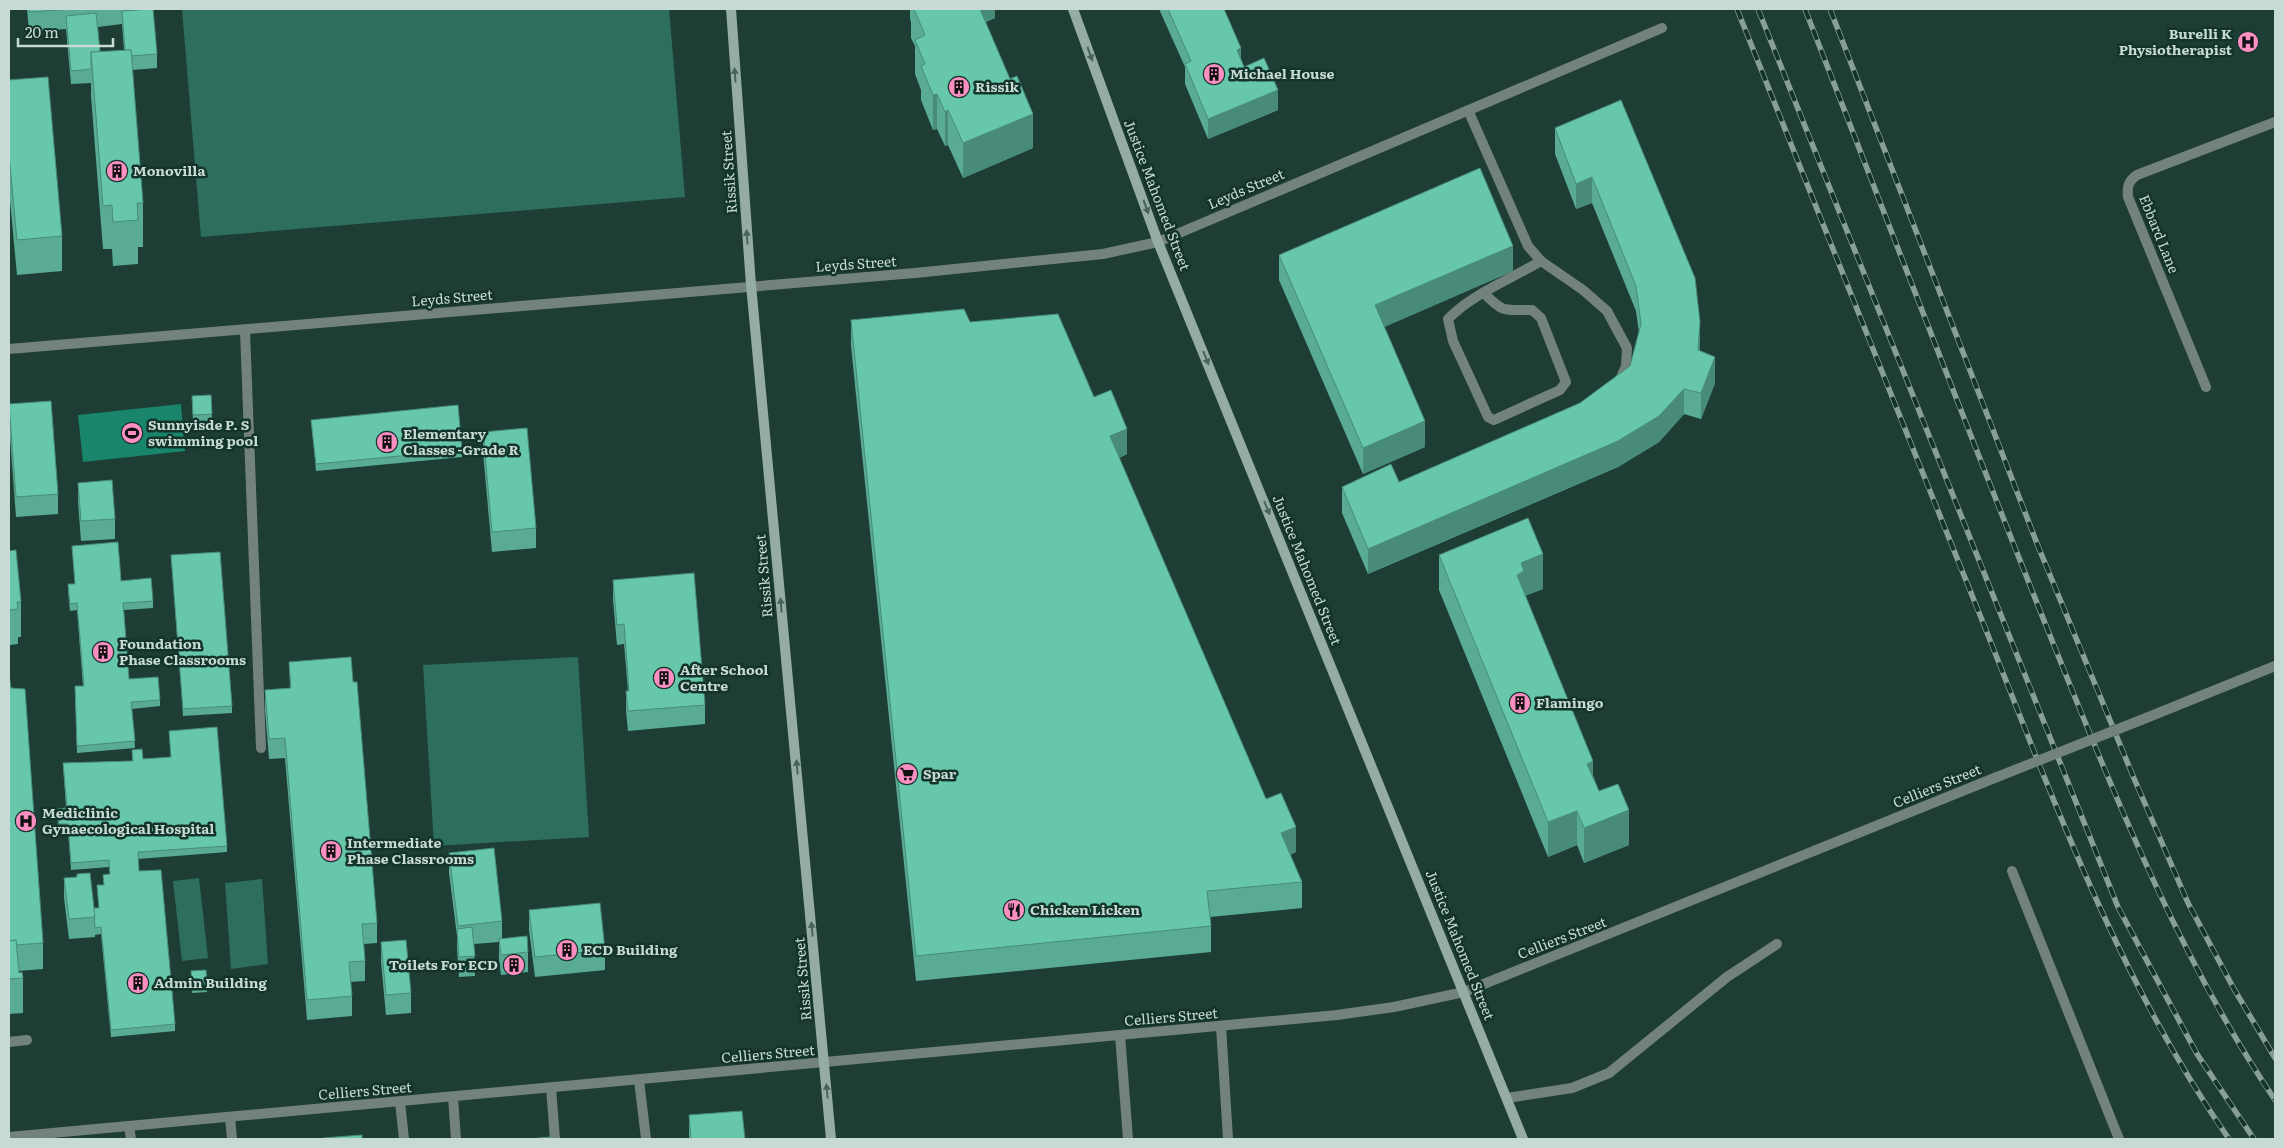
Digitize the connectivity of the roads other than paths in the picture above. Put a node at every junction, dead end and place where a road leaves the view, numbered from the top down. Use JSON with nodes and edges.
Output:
{"nodes":[{"id":1,"x":730,"y":9,"type":"edge"},
{"id":2,"x":1072,"y":9,"type":"edge"},
{"id":3,"x":1662,"y":28,"type":"dead end"},
{"id":4,"x":1468,"y":110,"type":"junction"},
{"id":5,"x":2275,"y":122,"type":"edge"},
{"id":6,"x":1158,"y":242,"type":"junction"},
{"id":7,"x":1541,"y":262,"type":"junction"},
{"id":8,"x":750,"y":285,"type":"junction"},
{"id":9,"x":1484,"y":294,"type":"junction"},
{"id":10,"x":245,"y":330,"type":"junction"},
{"id":11,"x":9,"y":349,"type":"edge"},
{"id":12,"x":2206,"y":387,"type":"dead end"},
{"id":13,"x":1616,"y":388,"type":"edge"},
{"id":14,"x":2275,"y":666,"type":"edge"},
{"id":15,"x":261,"y":748,"type":"dead end"},
{"id":16,"x":2012,"y":871,"type":"dead end"},
{"id":17,"x":1777,"y":944,"type":"dead end"},
{"id":18,"x":1464,"y":992,"type":"junction"},
{"id":19,"x":1220,"y":1026,"type":"junction"},
{"id":20,"x":1120,"y":1035,"type":"junction"},
{"id":21,"x":27,"y":1040,"type":"dead end"},
{"id":22,"x":9,"y":1042,"type":"edge"},
{"id":23,"x":825,"y":1063,"type":"junction"},
{"id":24,"x":639,"y":1080,"type":"junction"},
{"id":25,"x":550,"y":1088,"type":"junction"},
{"id":26,"x":453,"y":1097,"type":"junction"},
{"id":27,"x":1507,"y":1098,"type":"junction"},
{"id":28,"x":400,"y":1102,"type":"junction"},
{"id":29,"x":230,"y":1117,"type":"junction"},
{"id":30,"x":129,"y":1126,"type":"junction"},
{"id":31,"x":108,"y":1128,"type":"junction"},
{"id":32,"x":9,"y":1137,"type":"edge"},
{"id":33,"x":22,"y":1138,"type":"edge"},
{"id":34,"x":109,"y":1139,"type":"edge"},
{"id":35,"x":131,"y":1139,"type":"edge"},
{"id":36,"x":232,"y":1139,"type":"edge"},
{"id":37,"x":404,"y":1139,"type":"edge"},
{"id":38,"x":456,"y":1139,"type":"edge"},
{"id":39,"x":555,"y":1139,"type":"edge"},
{"id":40,"x":646,"y":1139,"type":"edge"},
{"id":41,"x":831,"y":1139,"type":"edge"},
{"id":42,"x":1128,"y":1139,"type":"edge"},
{"id":43,"x":1228,"y":1139,"type":"edge"},
{"id":44,"x":1523,"y":1139,"type":"edge"},
{"id":45,"x":2119,"y":1139,"type":"edge"}],
"edges":[{"from":8,"to":1,"type":"main road","name":"Rissik Street","one_way":true},
{"from":2,"to":6,"type":"main road","name":"Justice Mahomed Street","one_way":true},
{"from":3,"to":4,"type":"street","name":"Leyds Street"},
{"from":4,"to":6,"type":"street","name":"Leyds Street"},
{"from":4,"to":7,"type":"street"},
{"from":5,"to":12,"type":"street","name":"Ebbard Lane"},
{"from":6,"to":8,"type":"street","name":"Leyds Street"},
{"from":6,"to":18,"type":"main road","name":"Justice Mahomed Street","one_way":true},
{"from":7,"to":9,"type":"street"},
{"from":7,"to":13,"type":"street"},
{"from":8,"to":10,"type":"street","name":"Leyds Street"},
{"from":23,"to":8,"type":"main road","name":"Rissik Street","one_way":true},
{"from":9,"to":9,"type":"street"},
{"from":10,"to":11,"type":"street","name":"Leyds Street"},
{"from":10,"to":15,"type":"street"},
{"from":14,"to":18,"type":"street","name":"Celliers Street","bridge":true},
{"from":16,"to":45,"type":"street"},
{"from":17,"to":27,"type":"street"},
{"from":18,"to":19,"type":"street","name":"Celliers Street"},
{"from":18,"to":27,"type":"main road","name":"Justice Mahomed Street"},
{"from":19,"to":20,"type":"street","name":"Celliers Street"},
{"from":19,"to":43,"type":"street"},
{"from":20,"to":23,"type":"street","name":"Celliers Street"},
{"from":20,"to":42,"type":"street"},
{"from":21,"to":22,"type":"street"},
{"from":23,"to":24,"type":"street","name":"Celliers Street"},
{"from":41,"to":23,"type":"main road","name":"Rissik Street","one_way":true},
{"from":24,"to":25,"type":"street","name":"Celliers Street"},
{"from":24,"to":40,"type":"street"},
{"from":25,"to":26,"type":"street","name":"Celliers Street"},
{"from":25,"to":39,"type":"street"},
{"from":26,"to":28,"type":"street","name":"Celliers Street"},
{"from":26,"to":38,"type":"street"},
{"from":27,"to":44,"type":"main road","name":"Justice Mahomed Street"},
{"from":28,"to":29,"type":"street","name":"Celliers Street"},
{"from":28,"to":37,"type":"street"},
{"from":29,"to":30,"type":"street","name":"Celliers Street"},
{"from":29,"to":36,"type":"street"},
{"from":30,"to":31,"type":"street","name":"Celliers Street"},
{"from":30,"to":35,"type":"street"},
{"from":31,"to":33,"type":"street","name":"Celliers Street"},
{"from":31,"to":34,"type":"street"},
{"from":32,"to":33,"type":"street","name":"Celliers Street"}]}
